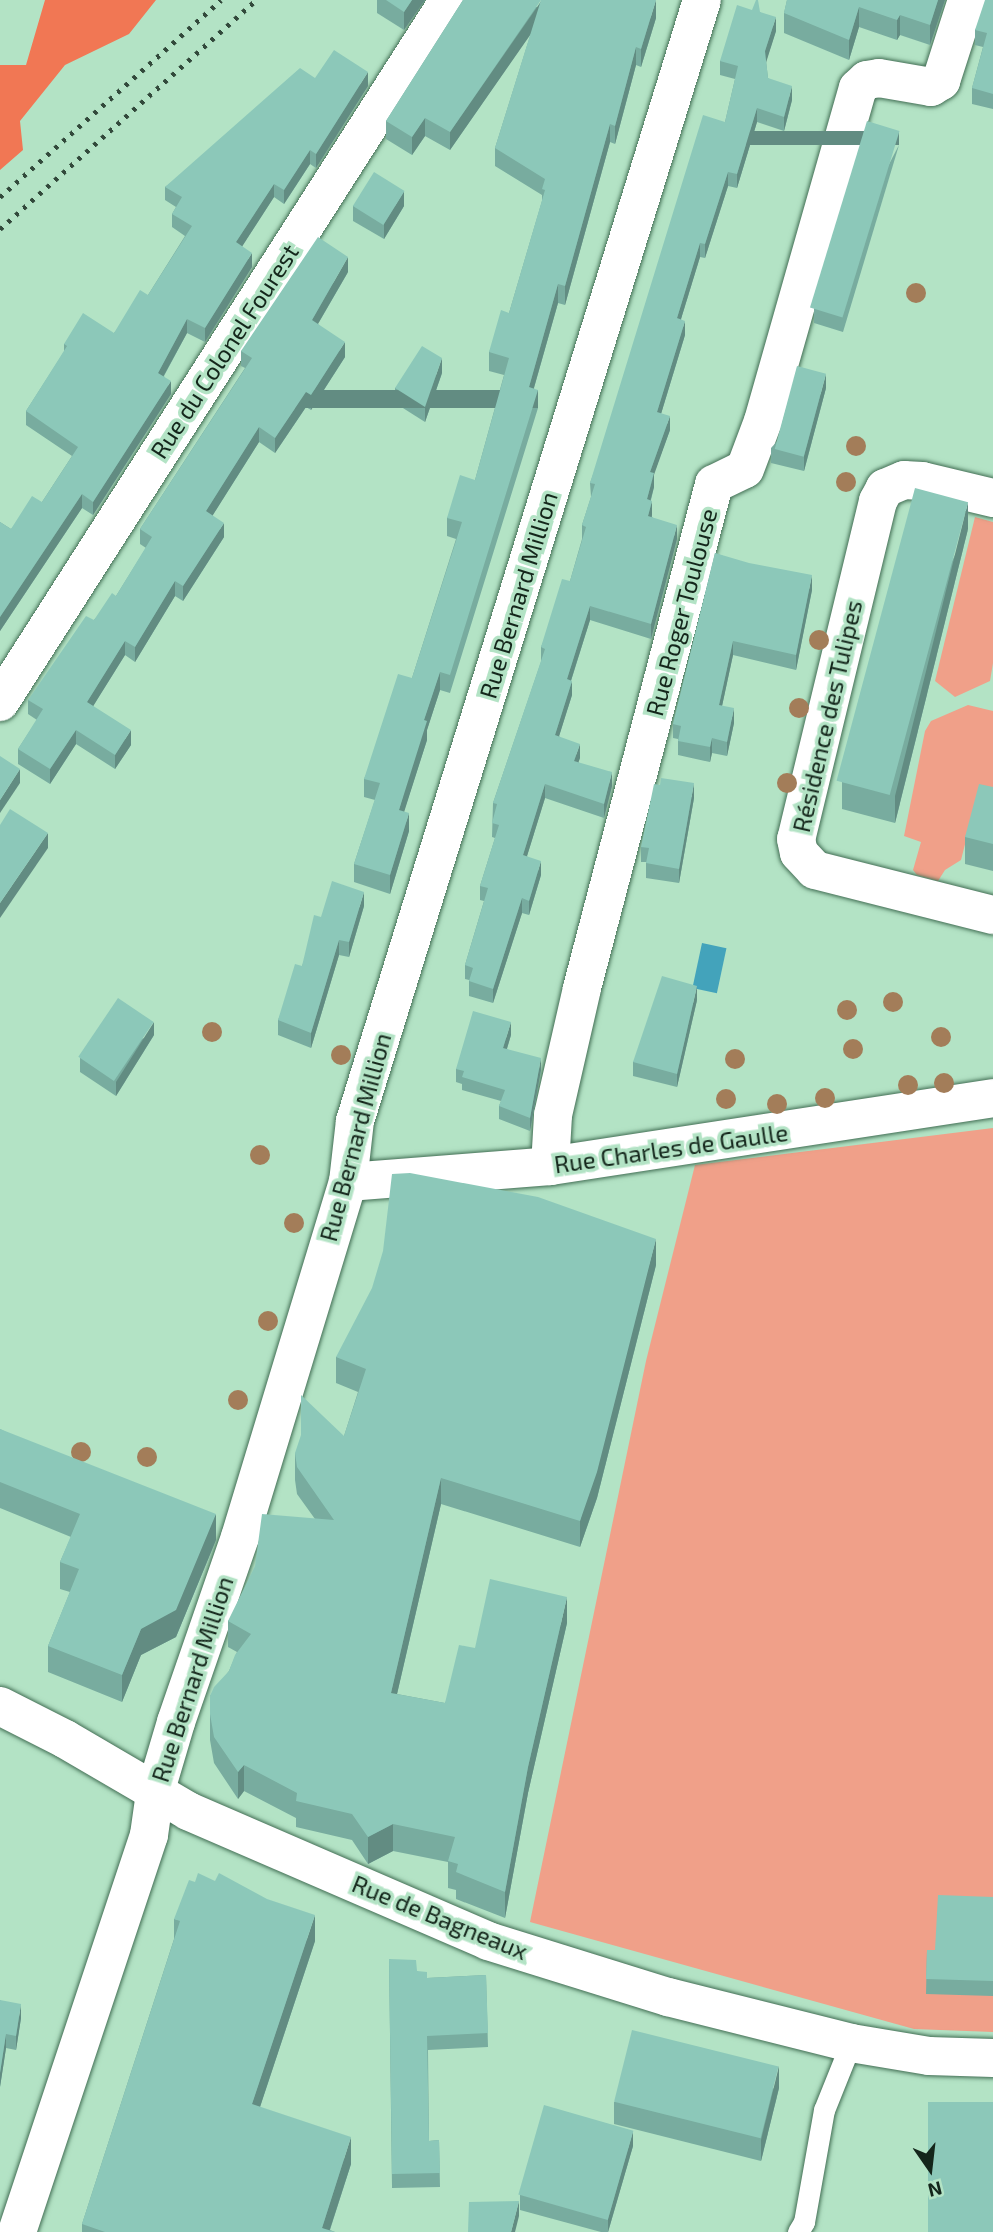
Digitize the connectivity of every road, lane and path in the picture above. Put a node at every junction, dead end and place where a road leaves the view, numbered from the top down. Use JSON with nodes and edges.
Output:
{"nodes":[{"id":1,"x":449,"y":0,"type":"edge"},
{"id":2,"x":702,"y":0,"type":"edge"},
{"id":3,"x":967,"y":0,"type":"edge"},
{"id":4,"x":993,"y":498,"type":"edge"},
{"id":5,"x":0,"y":702,"type":"edge"},
{"id":6,"x":993,"y":915,"type":"edge"},
{"id":7,"x":993,"y":1098,"type":"edge"},
{"id":8,"x":551,"y":1166,"type":"junction"},
{"id":9,"x":348,"y":1182,"type":"junction"},
{"id":10,"x":0,"y":1706,"type":"edge"},
{"id":11,"x":155,"y":1793,"type":"junction"},
{"id":12,"x":851,"y":2043,"type":"junction"},
{"id":13,"x":993,"y":2058,"type":"edge"},
{"id":14,"x":17,"y":2232,"type":"edge"},
{"id":15,"x":798,"y":2232,"type":"edge"}],
"edges":[{"from":1,"to":5,"type":"street","name":"Rue du Colonel Fourest"},
{"from":2,"to":9,"type":"street","name":"Rue Bernard Million"},
{"from":3,"to":8,"type":"street","name":"Rue Roger Toulouse"},
{"from":4,"to":6,"type":"street","name":"Résidence des Tulipes"},
{"from":7,"to":8,"type":"street","name":"Rue Charles de Gaulle"},
{"from":8,"to":9,"type":"street","name":"Rue Charles de Gaulle"},
{"from":9,"to":11,"type":"street","name":"Rue Bernard Million"},
{"from":10,"to":11,"type":"street","name":"Rue de Bagneaux"},
{"from":11,"to":12,"type":"street","name":"Rue de Bagneaux"},
{"from":11,"to":14,"type":"street","name":"Rue Bernard Million"},
{"from":12,"to":13,"type":"street","name":"Rue de Bagneaux"},
{"from":12,"to":15,"type":"lane"}]}
